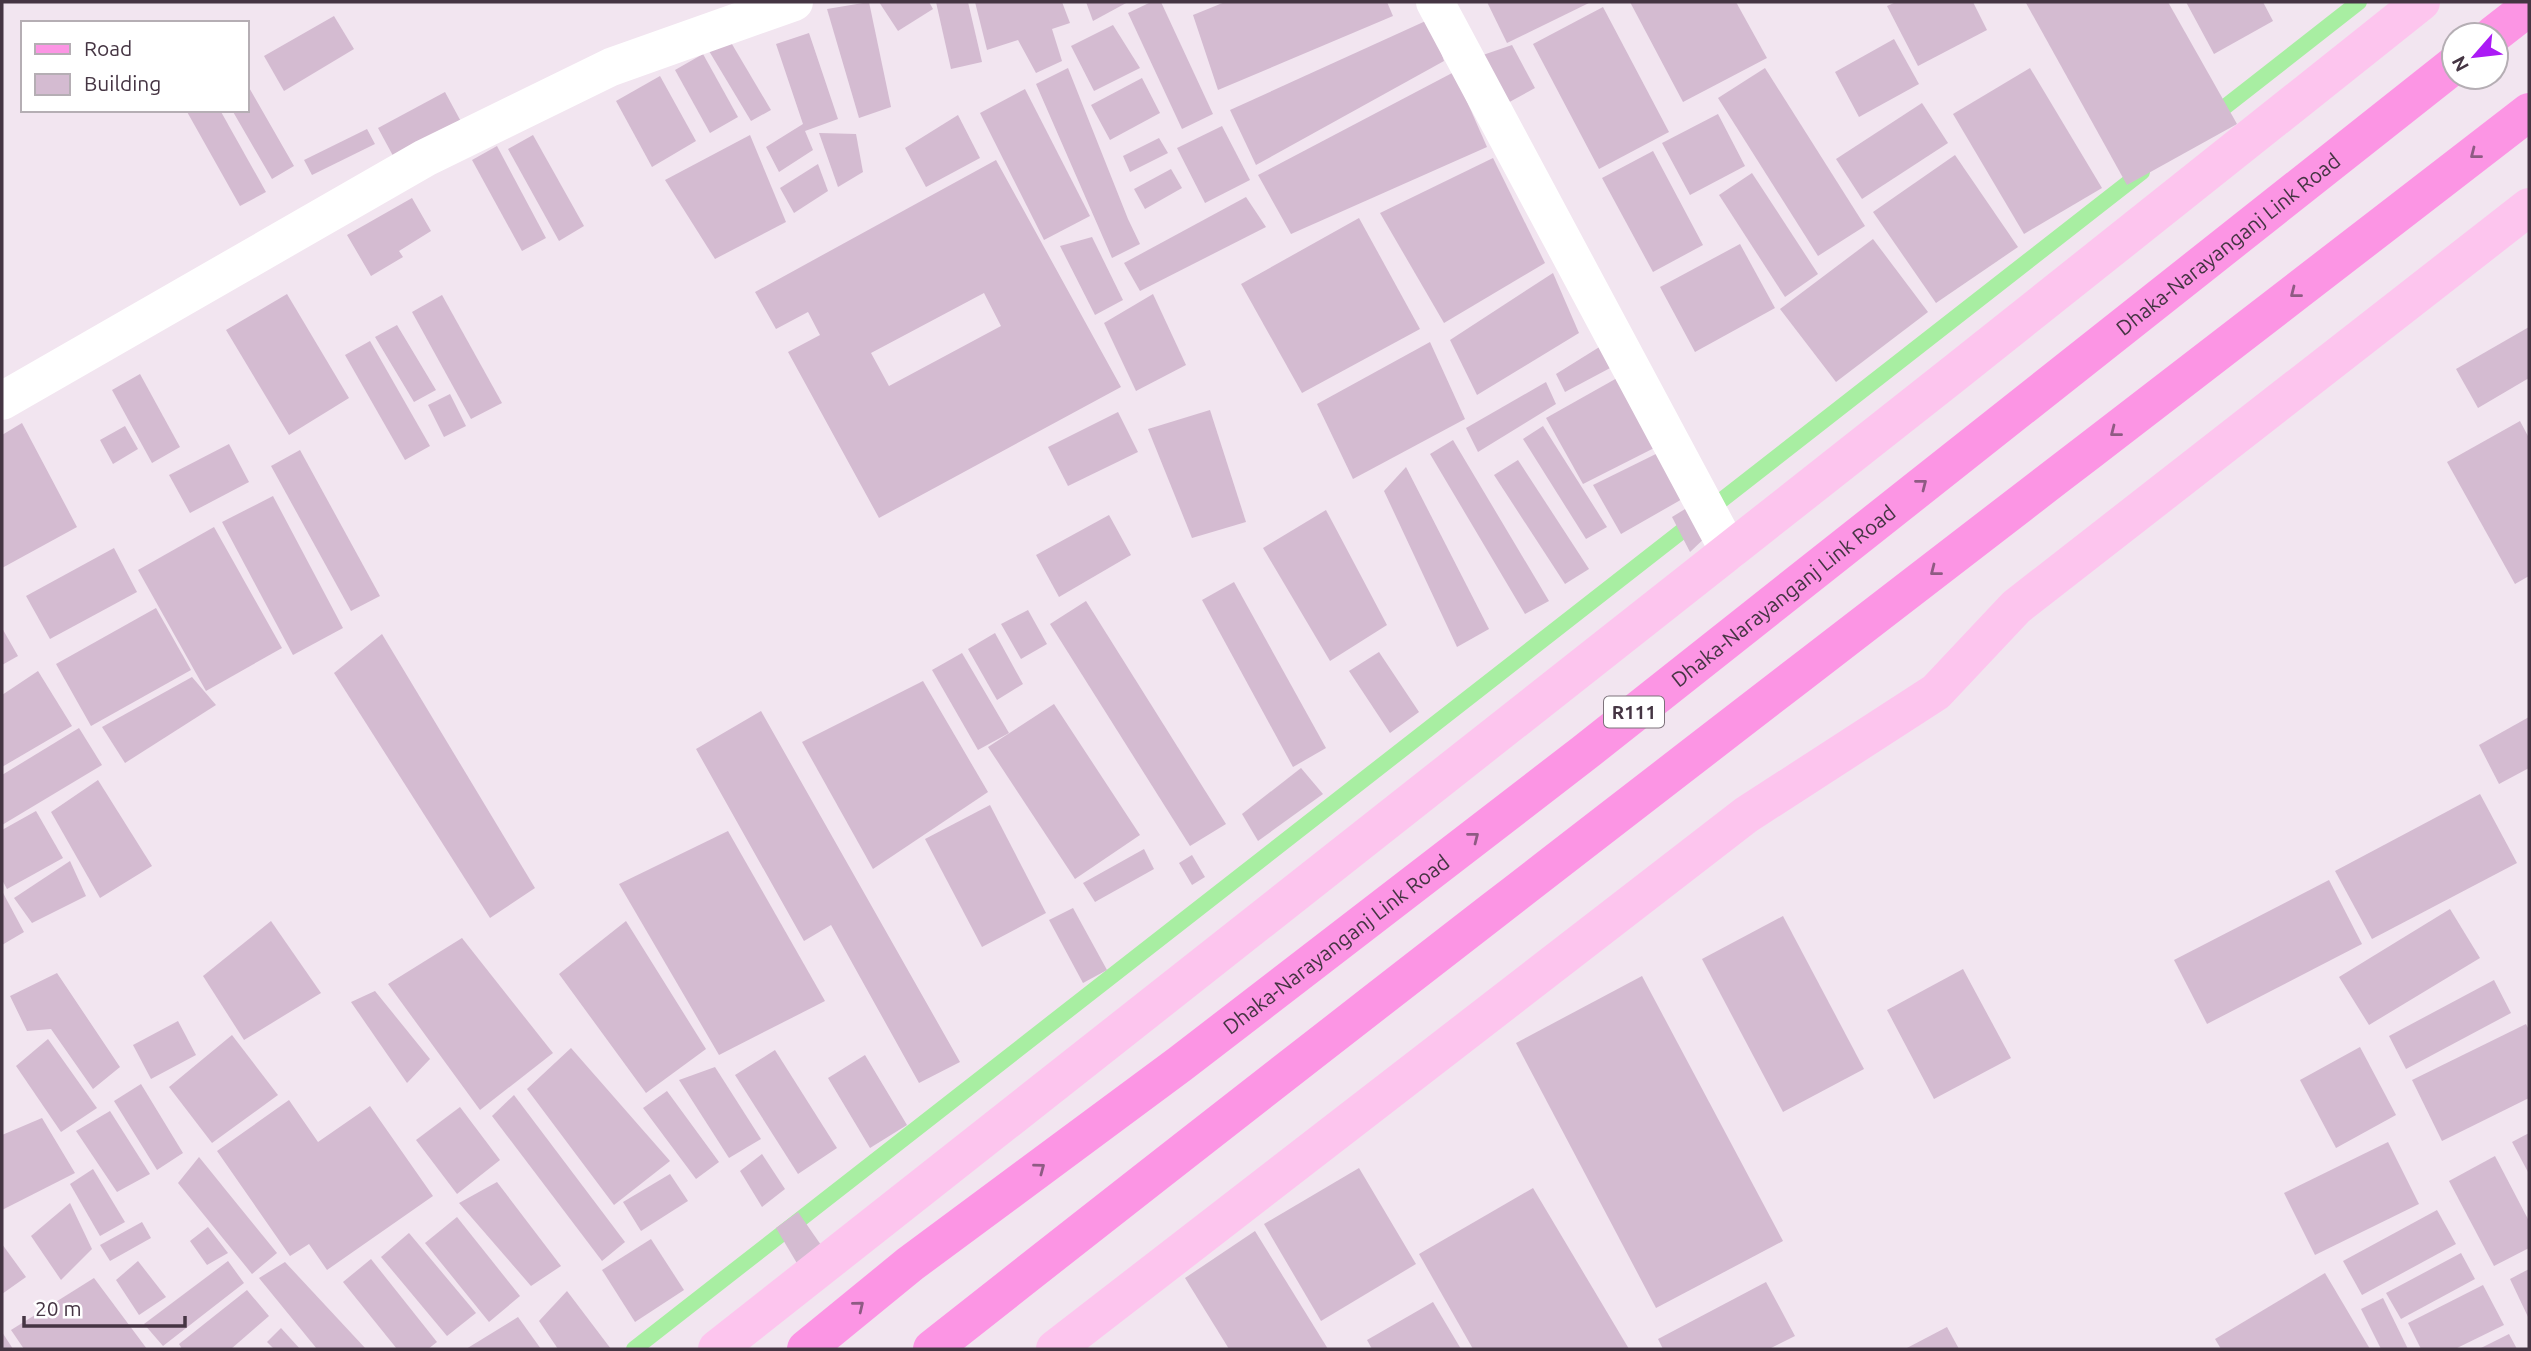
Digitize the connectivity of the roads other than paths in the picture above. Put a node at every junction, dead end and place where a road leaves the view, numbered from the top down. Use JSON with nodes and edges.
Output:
{"nodes":[{"id":1,"x":794,"y":2,"type":"edge"},
{"id":2,"x":1436,"y":2,"type":"edge"},
{"id":3,"x":2421,"y":2,"type":"edge"},
{"id":4,"x":2529,"y":7,"type":"edge"},
{"id":5,"x":2510,"y":22,"type":"edge"},
{"id":6,"x":2440,"y":76,"type":"edge"},
{"id":7,"x":2529,"y":112,"type":"edge"},
{"id":8,"x":2529,"y":207,"type":"edge"},
{"id":9,"x":2,"y":401,"type":"edge"},
{"id":10,"x":1729,"y":551,"type":"junction"},
{"id":11,"x":717,"y":1349,"type":"edge"},
{"id":12,"x":806,"y":1349,"type":"edge"},
{"id":13,"x":932,"y":1349,"type":"edge"},
{"id":14,"x":1055,"y":1349,"type":"edge"}],
"edges":[{"from":1,"to":9,"type":"street"},
{"from":2,"to":10,"type":"street"},
{"from":3,"to":10,"type":"street"},
{"from":4,"to":5,"type":"main road"},
{"from":12,"to":6,"type":"main road","name":"Dhaka-Narayanganj Link Road","number":"R111","one_way":true},
{"from":7,"to":13,"type":"main road","one_way":true},
{"from":8,"to":14,"type":"street"},
{"from":10,"to":11,"type":"street"}]}
